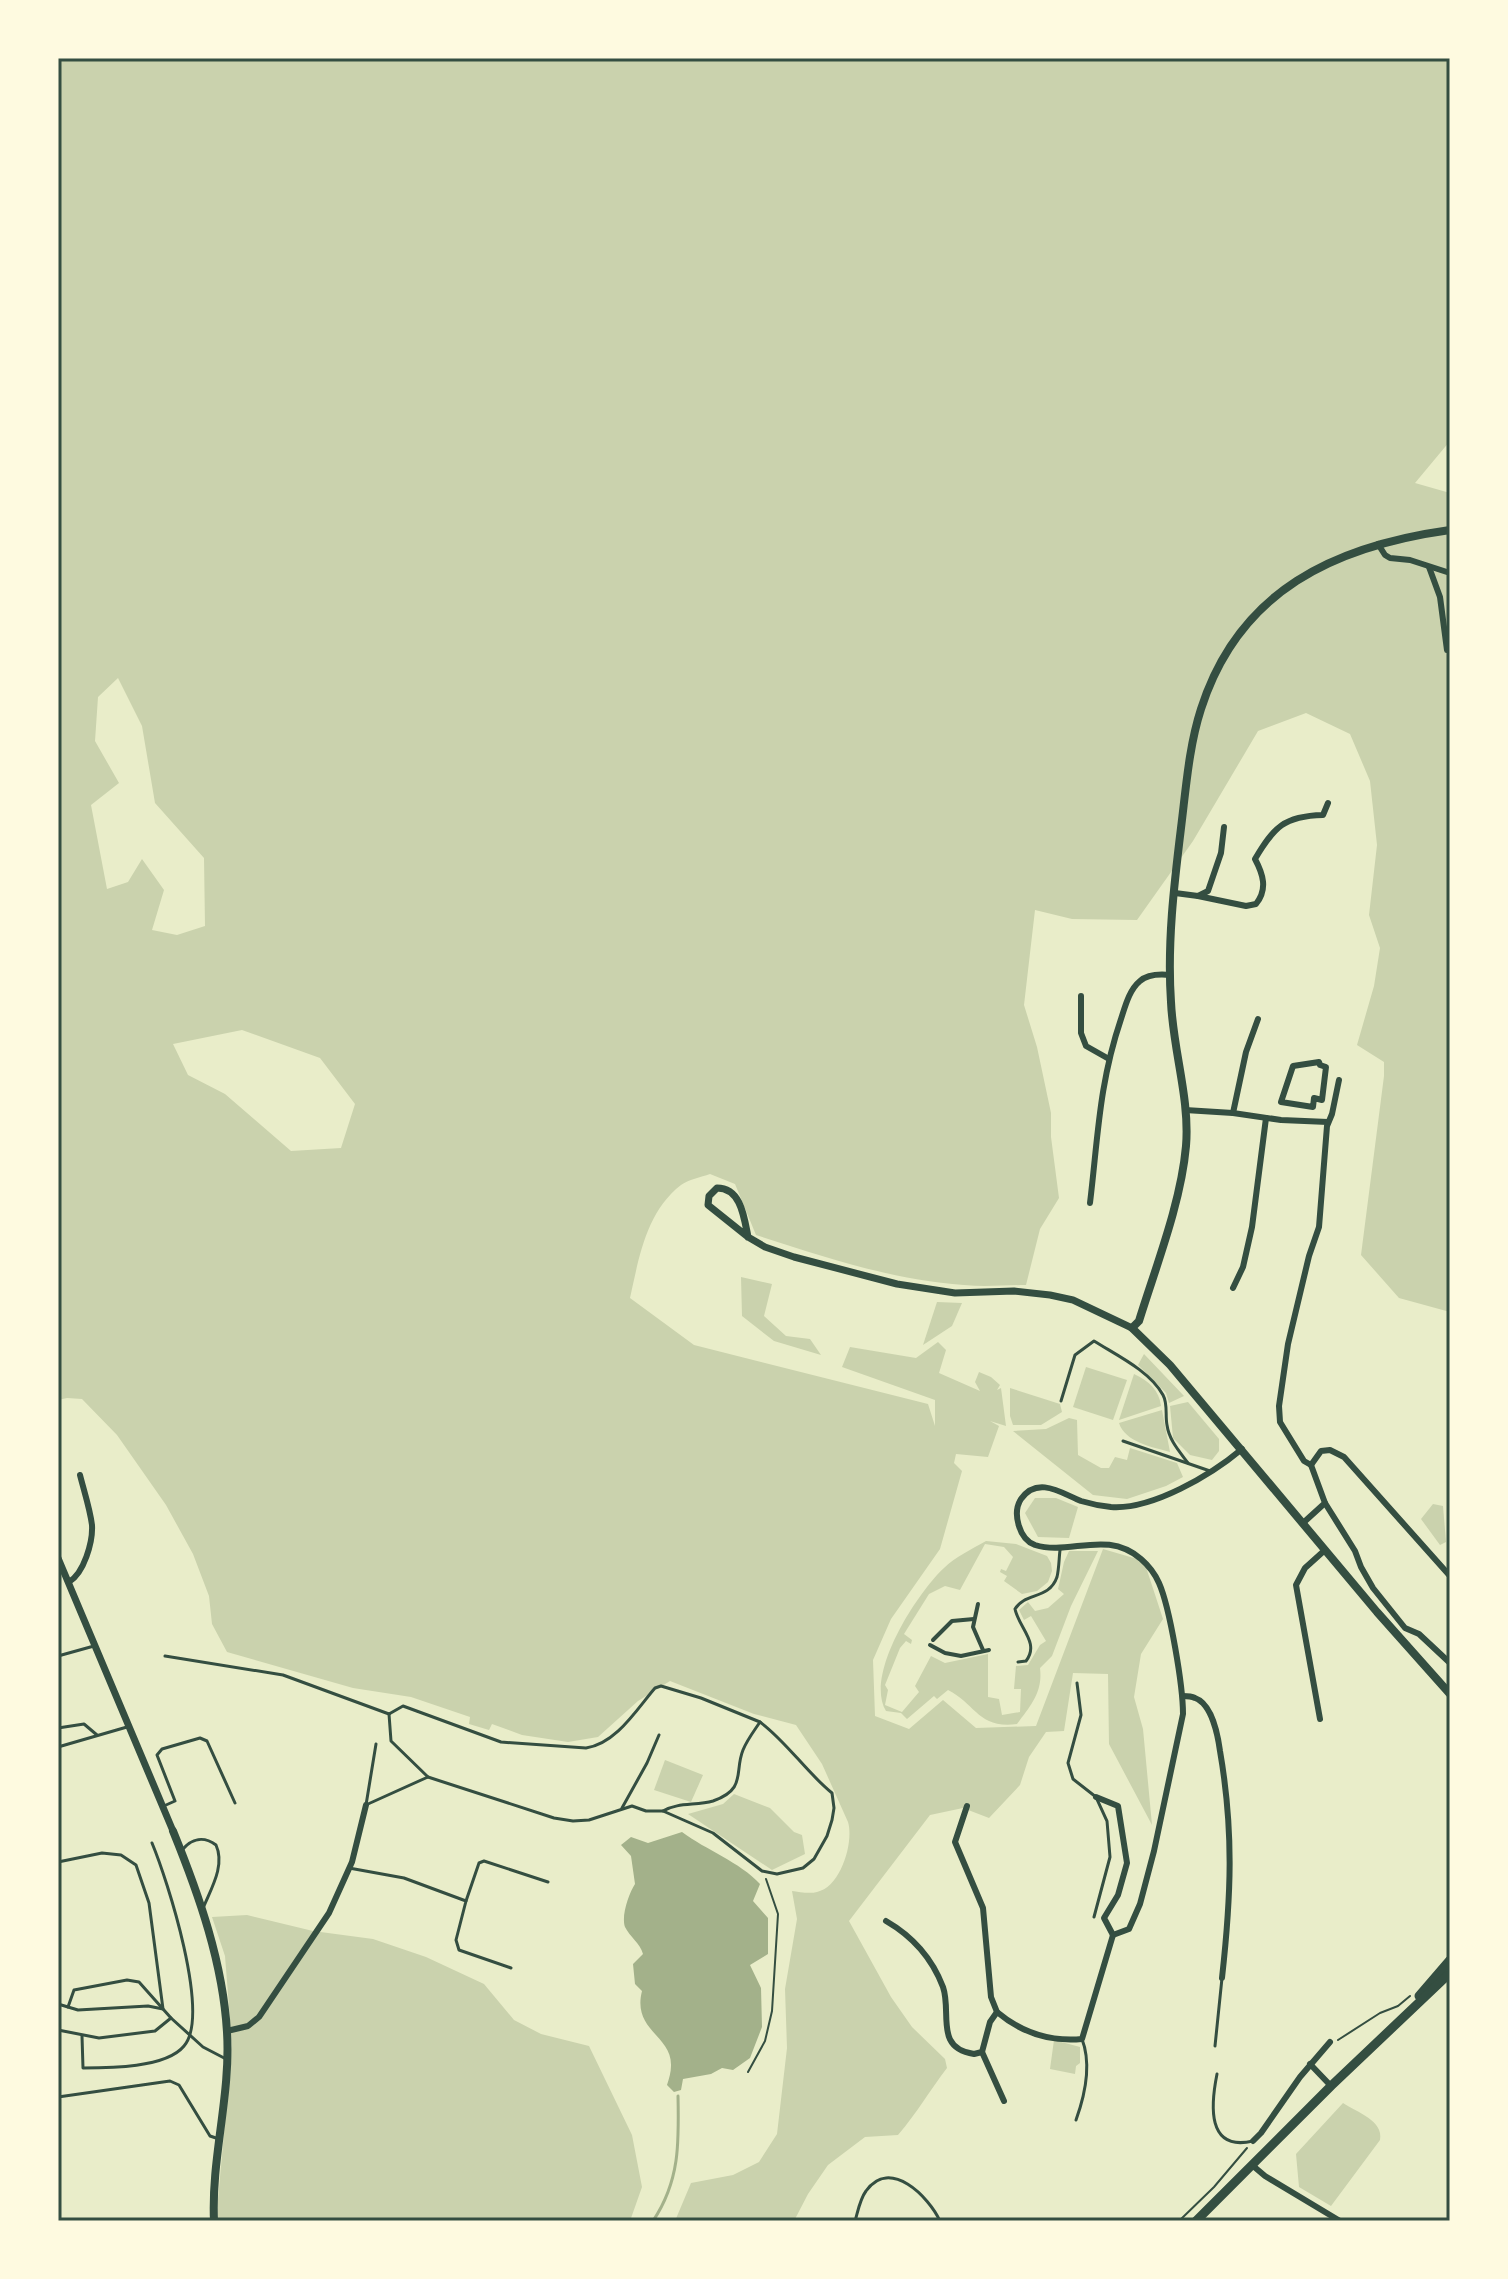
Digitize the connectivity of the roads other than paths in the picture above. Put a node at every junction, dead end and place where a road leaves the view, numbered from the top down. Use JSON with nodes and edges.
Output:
{"nodes":[{"id":1,"x":1450,"y":530,"type":"edge"},
{"id":2,"x":1378,"y":544,"type":"junction"},
{"id":3,"x":1429,"y":567,"type":"junction"},
{"id":4,"x":1450,"y":573,"type":"edge"},
{"id":5,"x":1447,"y":650,"type":"dead end"},
{"id":6,"x":1328,"y":803,"type":"dead end"},
{"id":7,"x":1224,"y":827,"type":"dead end"},
{"id":8,"x":1175,"y":893,"type":"junction"},
{"id":9,"x":1198,"y":896,"type":"junction"},
{"id":10,"x":1170,"y":975,"type":"junction"},
{"id":11,"x":1081,"y":996,"type":"dead end"},
{"id":12,"x":1258,"y":1019,"type":"dead end"},
{"id":13,"x":1109,"y":1059,"type":"junction"},
{"id":14,"x":1339,"y":1080,"type":"dead end"},
{"id":15,"x":1281,"y":1102,"type":"joint"},
{"id":16,"x":1185,"y":1110,"type":"junction"},
{"id":17,"x":1233,"y":1113,"type":"junction"},
{"id":18,"x":1266,"y":1118,"type":"junction"},
{"id":19,"x":1328,"y":1122,"type":"junction"},
{"id":20,"x":1090,"y":1203,"type":"dead end"},
{"id":21,"x":748,"y":1237,"type":"junction"},
{"id":22,"x":1233,"y":1288,"type":"dead end"},
{"id":23,"x":1132,"y":1328,"type":"junction"},
{"id":24,"x":1061,"y":1401,"type":"dead end"},
{"id":25,"x":1123,"y":1441,"type":"dead end"},
{"id":26,"x":1242,"y":1449,"type":"junction"},
{"id":27,"x":1188,"y":1463,"type":"junction"},
{"id":28,"x":1311,"y":1465,"type":"junction"},
{"id":29,"x":1210,"y":1471,"type":"junction"},
{"id":30,"x":80,"y":1475,"type":"dead end"},
{"id":31,"x":1325,"y":1503,"type":"junction"},
{"id":32,"x":1303,"y":1523,"type":"junction"},
{"id":33,"x":1060,"y":1546,"type":"junction"},
{"id":34,"x":1325,"y":1550,"type":"junction"},
{"id":35,"x":58,"y":1558,"type":"edge"},
{"id":36,"x":60,"y":1568,"type":"edge"},
{"id":37,"x":1450,"y":1576,"type":"edge"},
{"id":38,"x":69,"y":1582,"type":"junction"},
{"id":39,"x":978,"y":1604,"type":"dead end"},
{"id":40,"x":974,"y":1619,"type":"junction"},
{"id":41,"x":94,"y":1646,"type":"junction"},
{"id":42,"x":58,"y":1656,"type":"edge"},
{"id":43,"x":165,"y":1656,"type":"dead end"},
{"id":44,"x":1018,"y":1662,"type":"dead end"},
{"id":45,"x":1450,"y":1663,"type":"edge"},
{"id":46,"x":1077,"y":1683,"type":"dead end"},
{"id":47,"x":1450,"y":1694,"type":"edge"},
{"id":48,"x":1183,"y":1696,"type":"junction"},
{"id":49,"x":389,"y":1714,"type":"junction"},
{"id":50,"x":1320,"y":1719,"type":"dead end"},
{"id":51,"x":760,"y":1722,"type":"junction"},
{"id":52,"x":127,"y":1727,"type":"junction"},
{"id":53,"x":58,"y":1728,"type":"edge"},
{"id":54,"x":97,"y":1735,"type":"junction"},
{"id":55,"x":659,"y":1735,"type":"dead end"},
{"id":56,"x":376,"y":1744,"type":"dead end"},
{"id":57,"x":58,"y":1747,"type":"edge"},
{"id":58,"x":428,"y":1777,"type":"junction"},
{"id":59,"x":1096,"y":1797,"type":"junction"},
{"id":60,"x":235,"y":1803,"type":"dead end"},
{"id":61,"x":366,"y":1805,"type":"junction"},
{"id":62,"x":967,"y":1806,"type":"dead end"},
{"id":63,"x":162,"y":1807,"type":"junction"},
{"id":64,"x":622,"y":1808,"type":"junction"},
{"id":65,"x":663,"y":1811,"type":"junction"},
{"id":66,"x":173,"y":1831,"type":"joint"},
{"id":67,"x":152,"y":1843,"type":"dead end"},
{"id":68,"x":181,"y":1851,"type":"junction"},
{"id":69,"x":58,"y":1862,"type":"edge"},
{"id":70,"x":349,"y":1868,"type":"junction"},
{"id":71,"x":548,"y":1882,"type":"dead end"},
{"id":72,"x":466,"y":1901,"type":"junction"},
{"id":73,"x":202,"y":1909,"type":"junction"},
{"id":74,"x":1094,"y":1917,"type":"dead end"},
{"id":75,"x":886,"y":1921,"type":"dead end"},
{"id":76,"x":1113,"y":1935,"type":"junction"},
{"id":77,"x":1450,"y":1960,"type":"edge"},
{"id":78,"x":511,"y":1968,"type":"dead end"},
{"id":79,"x":1450,"y":1973,"type":"edge"},
{"id":80,"x":1222,"y":1978,"type":"joint"},
{"id":81,"x":58,"y":2004,"type":"edge"},
{"id":82,"x":68,"y":2007,"type":"junction"},
{"id":83,"x":163,"y":2009,"type":"junction"},
{"id":84,"x":997,"y":2012,"type":"junction"},
{"id":85,"x":171,"y":2018,"type":"junction"},
{"id":86,"x":1402,"y":2018,"type":"junction"},
{"id":87,"x":58,"y":2030,"type":"edge"},
{"id":88,"x":227,"y":2031,"type":"junction"},
{"id":89,"x":82,"y":2036,"type":"junction"},
{"id":90,"x":1082,"y":2039,"type":"junction"},
{"id":91,"x":1330,"y":2042,"type":"road end"},
{"id":92,"x":1215,"y":2046,"type":"dead end"},
{"id":93,"x":982,"y":2052,"type":"junction"},
{"id":94,"x":226,"y":2059,"type":"junction"},
{"id":95,"x":1310,"y":2064,"type":"junction"},
{"id":96,"x":1217,"y":2074,"type":"dead end"},
{"id":97,"x":1331,"y":2086,"type":"junction"},
{"id":98,"x":58,"y":2097,"type":"edge"},
{"id":99,"x":1004,"y":2101,"type":"dead end"},
{"id":100,"x":1076,"y":2120,"type":"dead end"},
{"id":101,"x":219,"y":2139,"type":"junction"},
{"id":102,"x":1253,"y":2141,"type":"joint"},
{"id":103,"x":1252,"y":2165,"type":"junction"},
{"id":104,"x":214,"y":2221,"type":"edge"},
{"id":105,"x":855,"y":2221,"type":"edge"},
{"id":106,"x":940,"y":2221,"type":"edge"},
{"id":107,"x":1196,"y":2221,"type":"edge"},
{"id":108,"x":1340,"y":2221,"type":"edge"}],
"edges":[{"from":1,"to":2,"type":"main road"},
{"from":2,"to":3,"type":"street"},
{"from":2,"to":8,"type":"main road"},
{"from":3,"to":4,"type":"street"},
{"from":3,"to":5,"type":"street"},
{"from":6,"to":9,"type":"street"},
{"from":7,"to":9,"type":"street"},
{"from":8,"to":9,"type":"street"},
{"from":8,"to":10,"type":"main road"},
{"from":10,"to":13,"type":"street"},
{"from":10,"to":16,"type":"main road"},
{"from":11,"to":13,"type":"street"},
{"from":12,"to":17,"type":"street"},
{"from":13,"to":20,"type":"street"},
{"from":14,"to":19,"type":"street"},
{"from":15,"to":15,"type":"street"},
{"from":16,"to":17,"type":"street"},
{"from":16,"to":23,"type":"main road"},
{"from":17,"to":18,"type":"street"},
{"from":18,"to":19,"type":"street"},
{"from":18,"to":22,"type":"street"},
{"from":19,"to":28,"type":"street"},
{"from":21,"to":21,"type":"street"},
{"from":21,"to":23,"type":"street"},
{"from":23,"to":26,"type":"main road"},
{"from":24,"to":27,"type":"lane"},
{"from":25,"to":27,"type":"lane"},
{"from":26,"to":29,"type":"street"},
{"from":26,"to":32,"type":"main road"},
{"from":27,"to":29,"type":"lane"},
{"from":28,"to":31,"type":"street"},
{"from":28,"to":37,"type":"street"},
{"from":29,"to":33,"type":"street"},
{"from":30,"to":38,"type":"street"},
{"from":31,"to":32,"type":"street"},
{"from":31,"to":45,"type":"street"},
{"from":32,"to":34,"type":"main road"},
{"from":33,"to":44,"type":"lane"},
{"from":33,"to":48,"type":"street"},
{"from":34,"to":47,"type":"main road"},
{"from":34,"to":50,"type":"street"},
{"from":35,"to":36,"type":"street"},
{"from":36,"to":38,"type":"street"},
{"from":38,"to":41,"type":"street"},
{"from":39,"to":40,"type":"street"},
{"from":40,"to":40,"type":"street"},
{"from":41,"to":42,"type":"lane"},
{"from":41,"to":52,"type":"street"},
{"from":43,"to":49,"type":"lane"},
{"from":46,"to":59,"type":"lane"},
{"from":48,"to":76,"type":"street"},
{"from":48,"to":80,"type":"street"},
{"from":49,"to":51,"type":"lane"},
{"from":49,"to":58,"type":"lane"},
{"from":51,"to":65,"type":"lane"},
{"from":51,"to":65,"type":"lane"},
{"from":52,"to":54,"type":"lane"},
{"from":52,"to":63,"type":"street"},
{"from":53,"to":54,"type":"lane"},
{"from":54,"to":57,"type":"lane"},
{"from":55,"to":64,"type":"lane"},
{"from":56,"to":61,"type":"lane"},
{"from":58,"to":61,"type":"lane"},
{"from":58,"to":64,"type":"lane"},
{"from":59,"to":74,"type":"lane"},
{"from":59,"to":76,"type":"street"},
{"from":60,"to":63,"type":"lane"},
{"from":61,"to":70,"type":"street"},
{"from":62,"to":84,"type":"street"},
{"from":63,"to":66,"type":"street"},
{"from":64,"to":65,"type":"lane"},
{"from":66,"to":68,"type":"main road"},
{"from":67,"to":89,"type":"lane"},
{"from":68,"to":73,"type":"main road"},
{"from":68,"to":73,"type":"lane"},
{"from":69,"to":83,"type":"lane"},
{"from":70,"to":72,"type":"lane"},
{"from":70,"to":88,"type":"street"},
{"from":71,"to":72,"type":"lane"},
{"from":72,"to":78,"type":"lane"},
{"from":73,"to":88,"type":"main road"},
{"from":75,"to":93,"type":"street"},
{"from":76,"to":90,"type":"street"},
{"from":77,"to":86,"type":"main road"},
{"from":79,"to":86,"type":"main road"},
{"from":80,"to":92,"type":"lane"},
{"from":81,"to":82,"type":"lane"},
{"from":82,"to":83,"type":"lane"},
{"from":82,"to":83,"type":"lane"},
{"from":83,"to":85,"type":"lane"},
{"from":84,"to":90,"type":"street"},
{"from":84,"to":93,"type":"street"},
{"from":85,"to":89,"type":"lane"},
{"from":85,"to":94,"type":"lane"},
{"from":86,"to":97,"type":"main road"},
{"from":87,"to":89,"type":"lane"},
{"from":88,"to":94,"type":"main road"},
{"from":90,"to":100,"type":"lane"},
{"from":91,"to":95,"type":"street"},
{"from":93,"to":99,"type":"street"},
{"from":94,"to":101,"type":"main road"},
{"from":95,"to":97,"type":"street"},
{"from":95,"to":102,"type":"street"},
{"from":96,"to":102,"type":"lane"},
{"from":97,"to":103,"type":"main road"},
{"from":98,"to":101,"type":"lane"},
{"from":101,"to":104,"type":"main road"},
{"from":103,"to":107,"type":"main road"},
{"from":103,"to":108,"type":"street"},
{"from":105,"to":106,"type":"lane"}]}
